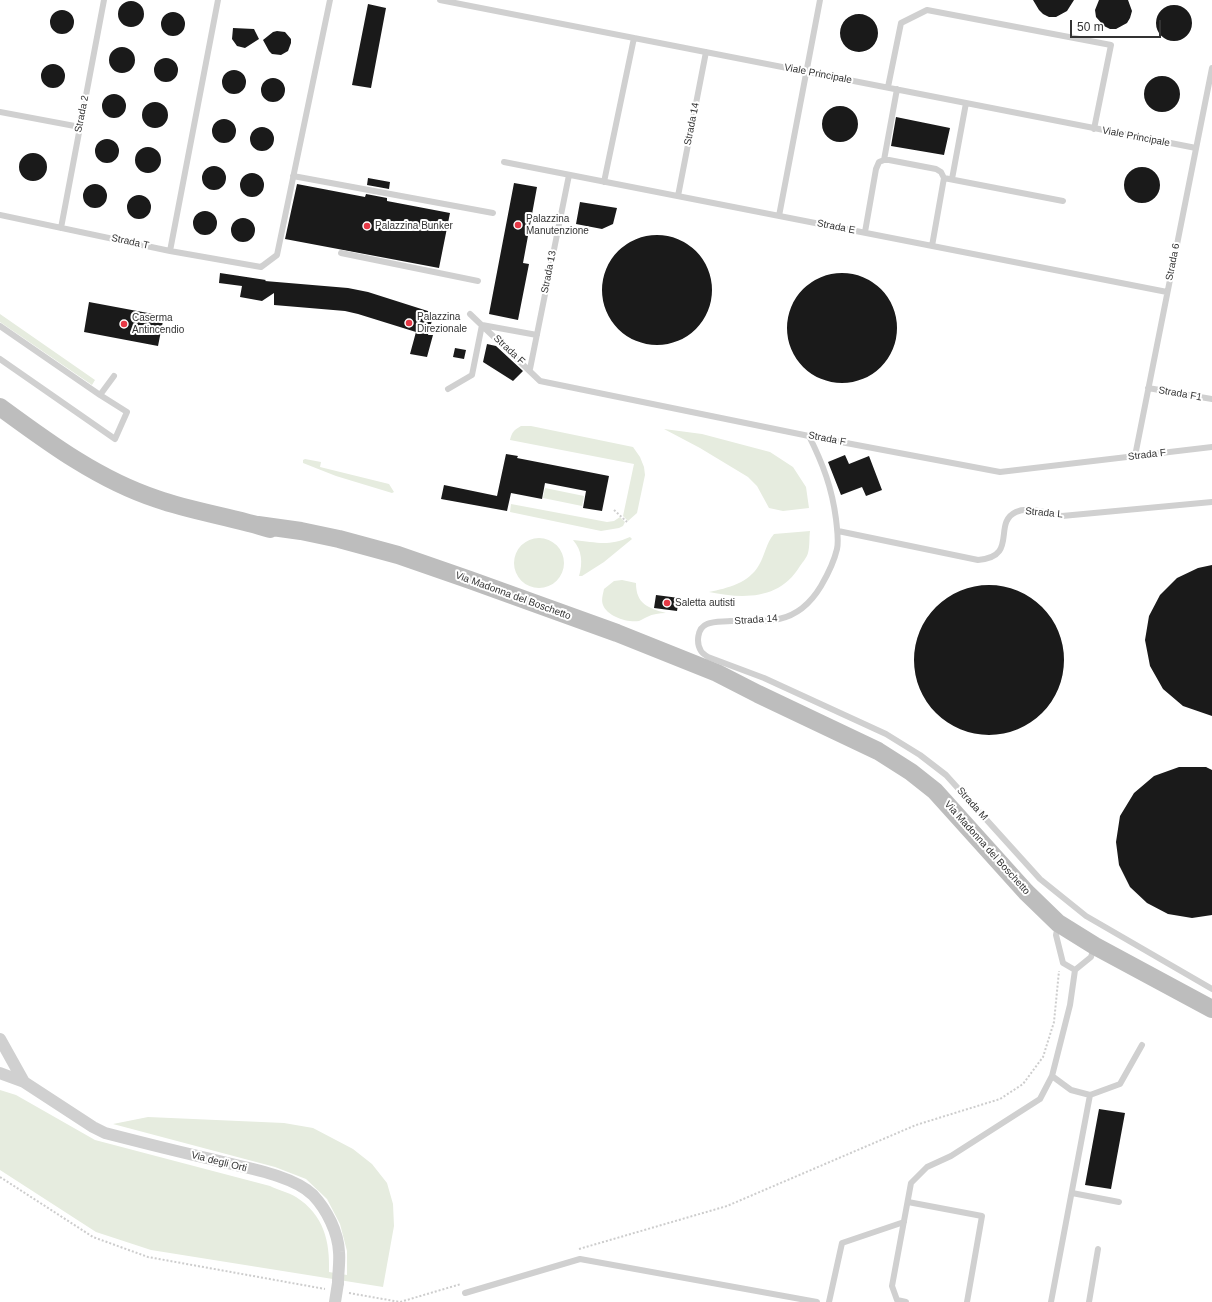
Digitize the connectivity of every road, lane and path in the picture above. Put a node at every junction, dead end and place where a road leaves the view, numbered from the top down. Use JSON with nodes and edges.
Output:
{"nodes":[{"id":1,"x":104,"y":0,"type":"edge"},
{"id":2,"x":218,"y":0,"type":"edge"},
{"id":3,"x":330,"y":0,"type":"edge"},
{"id":4,"x":440,"y":0,"type":"edge"},
{"id":5,"x":820,"y":0,"type":"edge"},
{"id":6,"x":634,"y":38,"type":"junction"},
{"id":7,"x":706,"y":52,"type":"junction"},
{"id":8,"x":1212,"y":68,"type":"edge"},
{"id":9,"x":806,"y":72,"type":"junction"},
{"id":10,"x":888,"y":87,"type":"junction"},
{"id":11,"x":897,"y":89,"type":"junction"},
{"id":12,"x":966,"y":103,"type":"junction"},
{"id":13,"x":0,"y":112,"type":"edge"},
{"id":14,"x":80,"y":127,"type":"junction"},
{"id":15,"x":1094,"y":128,"type":"junction"},
{"id":16,"x":1196,"y":148,"type":"junction"},
{"id":17,"x":884,"y":160,"type":"junction"},
{"id":18,"x":504,"y":162,"type":"dead end"},
{"id":19,"x":569,"y":175,"type":"junction"},
{"id":20,"x":293,"y":176,"type":"junction"},
{"id":21,"x":944,"y":178,"type":"junction"},
{"id":22,"x":952,"y":179,"type":"junction"},
{"id":23,"x":604,"y":182,"type":"junction"},
{"id":24,"x":678,"y":196,"type":"junction"},
{"id":25,"x":1064,"y":201,"type":"dead end"},
{"id":26,"x":493,"y":213,"type":"dead end"},
{"id":27,"x":0,"y":215,"type":"edge"},
{"id":28,"x":779,"y":216,"type":"junction"},
{"id":29,"x":61,"y":228,"type":"junction"},
{"id":30,"x":865,"y":232,"type":"junction"},
{"id":31,"x":932,"y":246,"type":"junction"},
{"id":32,"x":170,"y":251,"type":"junction"},
{"id":33,"x":342,"y":253,"type":"dead end"},
{"id":34,"x":478,"y":281,"type":"dead end"},
{"id":35,"x":1167,"y":292,"type":"junction"},
{"id":36,"x":470,"y":314,"type":"dead end"},
{"id":37,"x":482,"y":325,"type":"junction"},
{"id":38,"x":0,"y":326,"type":"edge"},
{"id":39,"x":537,"y":335,"type":"junction"},
{"id":40,"x":0,"y":359,"type":"edge"},
{"id":41,"x":530,"y":370,"type":"junction"},
{"id":42,"x":114,"y":376,"type":"dead end"},
{"id":43,"x":1148,"y":388,"type":"junction"},
{"id":44,"x":448,"y":389,"type":"dead end"},
{"id":45,"x":100,"y":395,"type":"junction"},
{"id":46,"x":1212,"y":399,"type":"edge"},
{"id":47,"x":0,"y":407,"type":"edge"},
{"id":48,"x":809,"y":436,"type":"junction"},
{"id":49,"x":1212,"y":447,"type":"edge"},
{"id":50,"x":1135,"y":456,"type":"junction"},
{"id":51,"x":1212,"y":502,"type":"edge"},
{"id":52,"x":614,"y":510,"type":"dead end"},
{"id":53,"x":627,"y":522,"type":"dead end"},
{"id":54,"x":838,"y":531,"type":"junction"},
{"id":55,"x":708,"y":657,"type":"joint"},
{"id":56,"x":1058,"y":923,"type":"junction"},
{"id":57,"x":1095,"y":946,"type":"junction"},
{"id":58,"x":1063,"y":963,"type":"junction"},
{"id":59,"x":1075,"y":970,"type":"junction"},
{"id":60,"x":1212,"y":989,"type":"edge"},
{"id":61,"x":1212,"y":1009,"type":"edge"},
{"id":62,"x":0,"y":1039,"type":"edge"},
{"id":63,"x":1142,"y":1045,"type":"dead end"},
{"id":64,"x":0,"y":1074,"type":"edge"},
{"id":65,"x":1052,"y":1076,"type":"junction"},
{"id":66,"x":24,"y":1082,"type":"junction"},
{"id":67,"x":1090,"y":1095,"type":"junction"},
{"id":68,"x":0,"y":1177,"type":"edge"},
{"id":69,"x":1072,"y":1193,"type":"junction"},
{"id":70,"x":908,"y":1202,"type":"junction"},
{"id":71,"x":1119,"y":1202,"type":"dead end"},
{"id":72,"x":904,"y":1222,"type":"junction"},
{"id":73,"x":1098,"y":1248,"type":"dead end"},
{"id":74,"x":575,"y":1250,"type":"dead end"},
{"id":75,"x":461,"y":1284,"type":"dead end"},
{"id":76,"x":338,"y":1288,"type":"junction"},
{"id":77,"x":465,"y":1294,"type":"dead end"},
{"id":78,"x":335,"y":1302,"type":"edge"},
{"id":79,"x":817,"y":1302,"type":"edge"},
{"id":80,"x":829,"y":1302,"type":"edge"},
{"id":81,"x":906,"y":1302,"type":"edge"},
{"id":82,"x":967,"y":1302,"type":"edge"},
{"id":83,"x":1051,"y":1302,"type":"edge"},
{"id":84,"x":1089,"y":1302,"type":"edge"}],
"edges":[{"from":1,"to":14,"type":"lane","name":"Strada 2"},
{"from":2,"to":32,"type":"lane"},
{"from":3,"to":20,"type":"lane"},
{"from":4,"to":6,"type":"lane","name":"Viale Principale"},
{"from":5,"to":9,"type":"lane"},
{"from":6,"to":7,"type":"lane","name":"Viale Principale"},
{"from":6,"to":23,"type":"lane"},
{"from":7,"to":9,"type":"lane","name":"Viale Principale"},
{"from":7,"to":24,"type":"lane","name":"Strada 14"},
{"from":8,"to":16,"type":"lane","name":"Strada 6"},
{"from":9,"to":10,"type":"lane","name":"Viale Principale"},
{"from":9,"to":28,"type":"lane"},
{"from":10,"to":11,"type":"lane","name":"Viale Principale"},
{"from":10,"to":15,"type":"lane"},
{"from":11,"to":12,"type":"lane","name":"Viale Principale"},
{"from":11,"to":17,"type":"lane"},
{"from":12,"to":15,"type":"lane","name":"Viale Principale"},
{"from":12,"to":22,"type":"lane"},
{"from":13,"to":14,"type":"lane"},
{"from":14,"to":29,"type":"lane","name":"Strada 2"},
{"from":15,"to":16,"type":"lane","name":"Viale Principale"},
{"from":16,"to":35,"type":"lane","name":"Strada 6"},
{"from":17,"to":21,"type":"lane"},
{"from":17,"to":30,"type":"lane"},
{"from":18,"to":19,"type":"lane","name":"Strada E"},
{"from":19,"to":23,"type":"lane","name":"Strada E"},
{"from":19,"to":39,"type":"lane","name":"Strada 13"},
{"from":20,"to":26,"type":"lane"},
{"from":20,"to":32,"type":"lane","name":"Strada T"},
{"from":21,"to":22,"type":"lane"},
{"from":21,"to":31,"type":"lane"},
{"from":22,"to":25,"type":"lane"},
{"from":23,"to":24,"type":"lane","name":"Strada E"},
{"from":24,"to":28,"type":"lane","name":"Strada E"},
{"from":27,"to":29,"type":"lane","name":"Strada T"},
{"from":28,"to":30,"type":"lane","name":"Strada E"},
{"from":29,"to":32,"type":"lane","name":"Strada T"},
{"from":30,"to":31,"type":"lane","name":"Strada E"},
{"from":31,"to":35,"type":"lane","name":"Strada E"},
{"from":33,"to":34,"type":"lane"},
{"from":35,"to":43,"type":"lane","name":"Strada 6"},
{"from":36,"to":37,"type":"lane","name":"Strada F"},
{"from":37,"to":39,"type":"lane"},
{"from":37,"to":41,"type":"lane","name":"Strada F"},
{"from":37,"to":44,"type":"lane"},
{"from":38,"to":45,"type":"lane"},
{"from":39,"to":41,"type":"lane","name":"Strada 13"},
{"from":40,"to":45,"type":"lane"},
{"from":41,"to":48,"type":"lane","name":"Strada F"},
{"from":42,"to":45,"type":"lane"},
{"from":43,"to":46,"type":"lane","name":"Strada F1"},
{"from":43,"to":50,"type":"lane","name":"Strada 6"},
{"from":47,"to":56,"type":"main road","name":"Via Madonna del Boschetto"},
{"from":48,"to":50,"type":"lane","name":"Strada F"},
{"from":48,"to":54,"type":"lane"},
{"from":49,"to":50,"type":"lane","name":"Strada F"},
{"from":51,"to":54,"type":"lane","name":"Strada L"},
{"from":52,"to":53,"type":"path"},
{"from":54,"to":55,"type":"lane","name":"Strada 14"},
{"from":55,"to":60,"type":"lane","name":"Strada M"},
{"from":56,"to":57,"type":"main road","name":"Via Madonna del Boschetto"},
{"from":56,"to":58,"type":"lane"},
{"from":57,"to":59,"type":"lane"},
{"from":57,"to":61,"type":"main road","name":"Via Madonna del Boschetto"},
{"from":58,"to":59,"type":"lane"},
{"from":58,"to":74,"type":"path"},
{"from":59,"to":65,"type":"lane"},
{"from":62,"to":66,"type":"street","name":"Via degli Orti"},
{"from":63,"to":67,"type":"lane"},
{"from":64,"to":66,"type":"street","name":"Via degli Orti"},
{"from":65,"to":67,"type":"lane"},
{"from":65,"to":70,"type":"lane"},
{"from":66,"to":76,"type":"street","name":"Via degli Orti"},
{"from":67,"to":69,"type":"lane"},
{"from":68,"to":76,"type":"path"},
{"from":69,"to":71,"type":"lane"},
{"from":69,"to":83,"type":"lane"},
{"from":70,"to":72,"type":"lane"},
{"from":70,"to":82,"type":"lane"},
{"from":72,"to":80,"type":"lane"},
{"from":72,"to":81,"type":"lane"},
{"from":73,"to":84,"type":"lane"},
{"from":75,"to":76,"type":"path"},
{"from":76,"to":78,"type":"street","name":"Via degli Orti","bridge":true},
{"from":77,"to":79,"type":"lane"}]}
